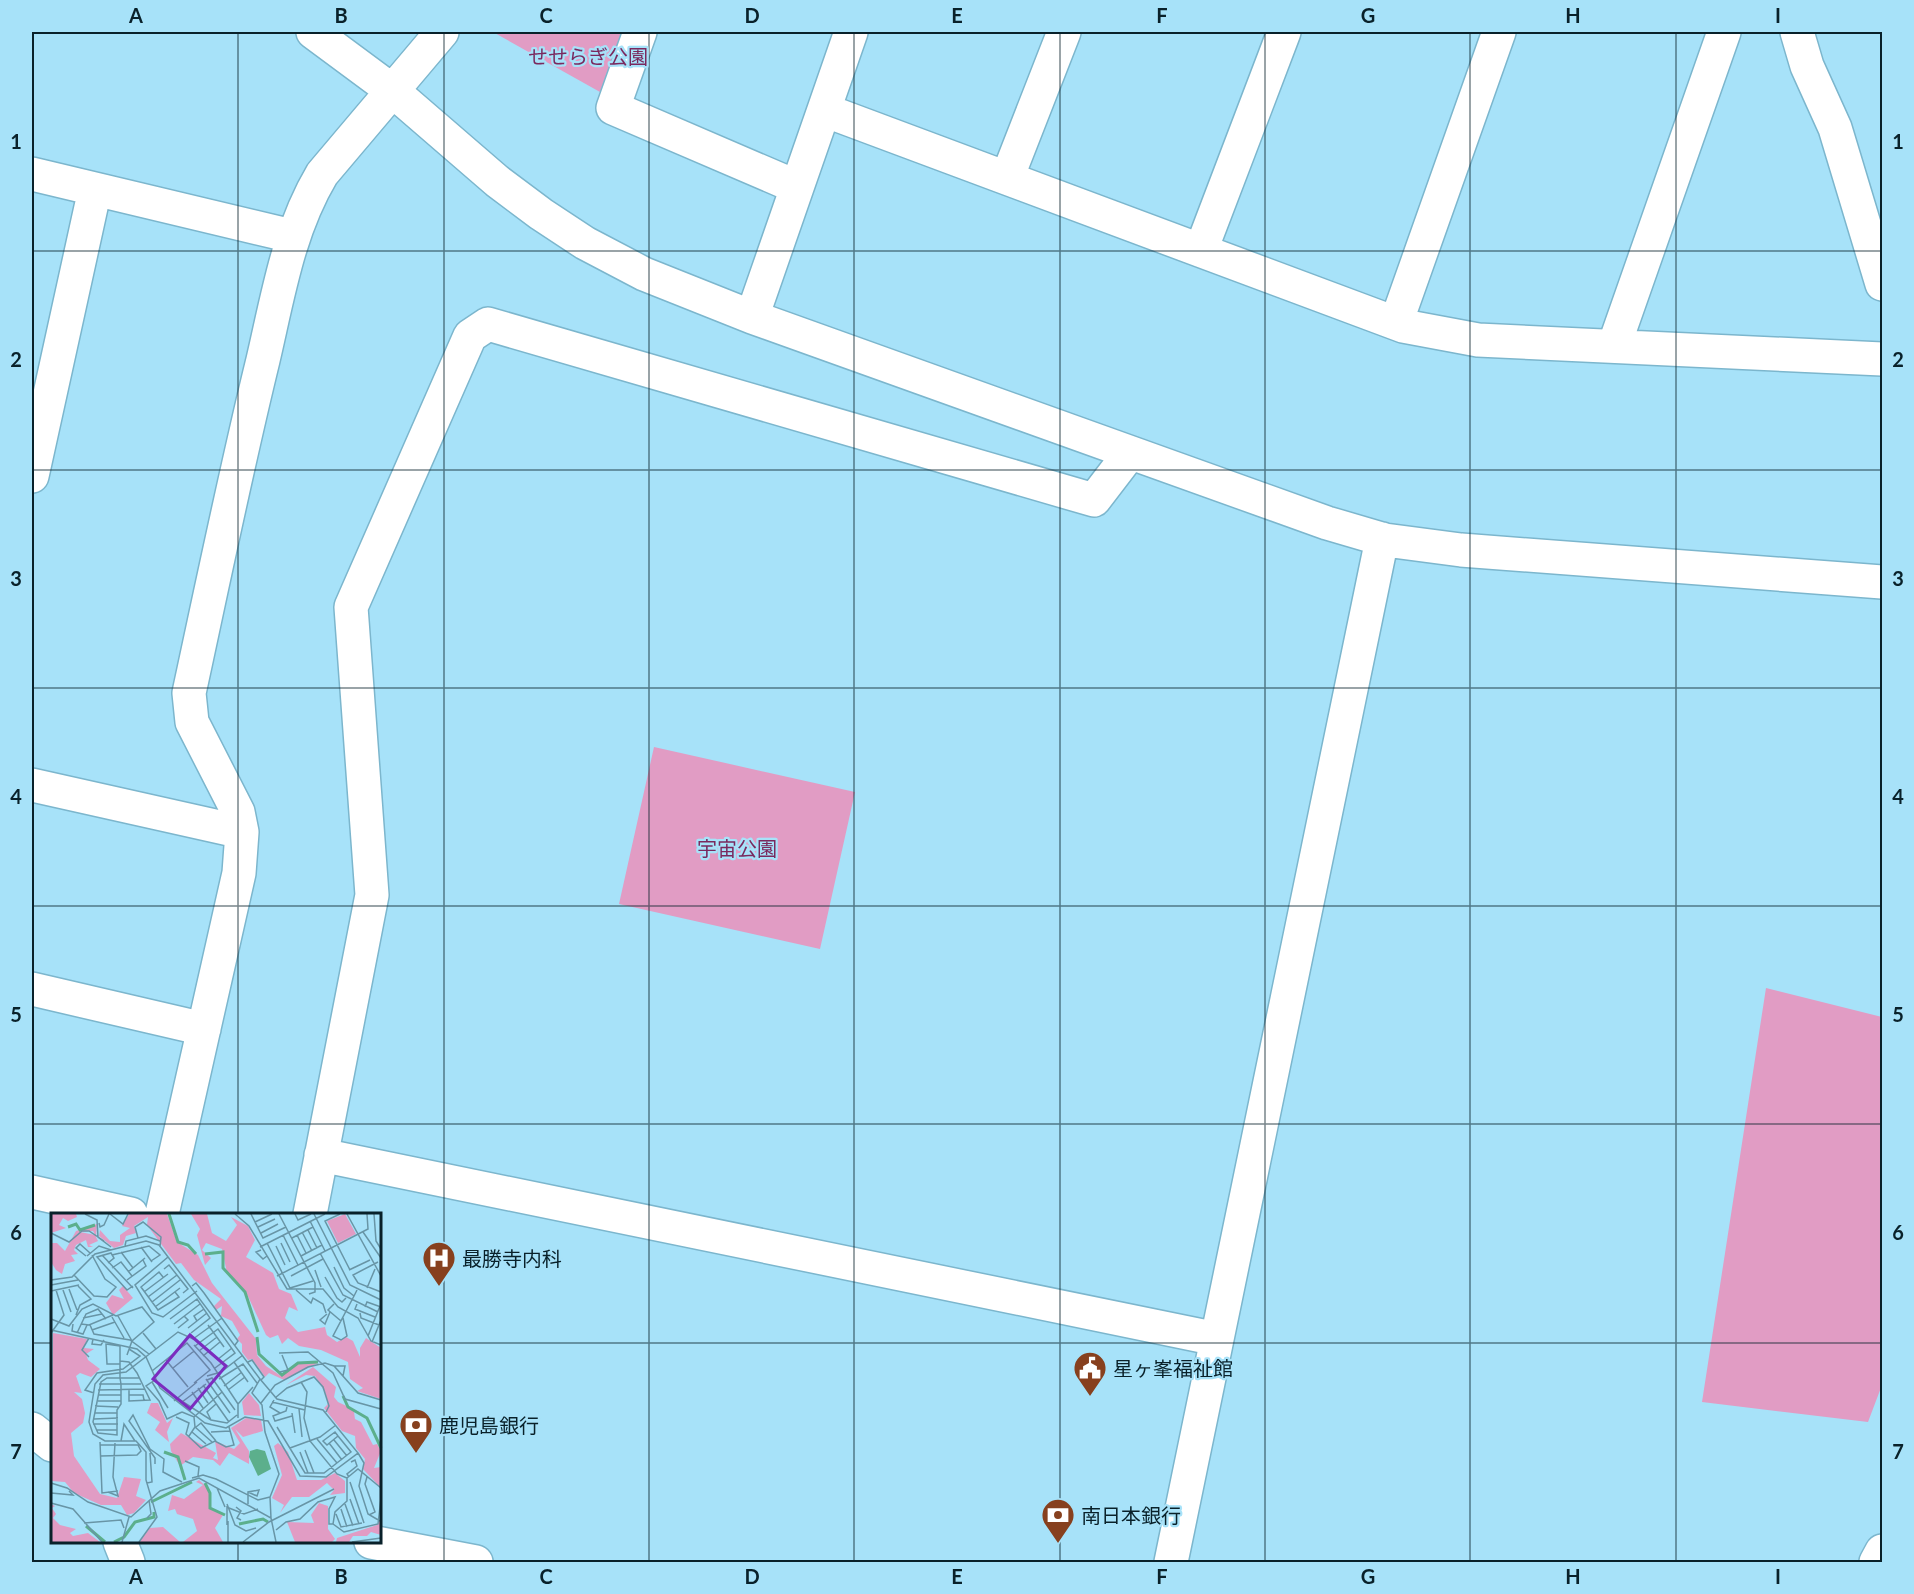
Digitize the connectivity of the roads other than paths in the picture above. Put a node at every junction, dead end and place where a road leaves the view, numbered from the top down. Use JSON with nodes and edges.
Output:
{"nodes":[{"id":1,"x":313,"y":32,"type":"edge"},
{"id":2,"x":442,"y":32,"type":"edge"},
{"id":3,"x":640,"y":32,"type":"edge"},
{"id":4,"x":851,"y":32,"type":"edge"},
{"id":5,"x":1064,"y":32,"type":"edge"},
{"id":6,"x":1284,"y":32,"type":"edge"},
{"id":7,"x":1499,"y":32,"type":"edge"},
{"id":8,"x":1724,"y":32,"type":"edge"},
{"id":9,"x":1797,"y":32,"type":"edge"},
{"id":10,"x":394,"y":92,"type":"junction"},
{"id":11,"x":824,"y":110,"type":"junction"},
{"id":12,"x":32,"y":174,"type":"edge"},
{"id":13,"x":1007,"y":178,"type":"junction"},
{"id":14,"x":797,"y":187,"type":"junction"},
{"id":15,"x":95,"y":189,"type":"junction"},
{"id":16,"x":292,"y":236,"type":"junction"},
{"id":17,"x":1201,"y":250,"type":"junction"},
{"id":18,"x":1882,"y":284,"type":"edge"},
{"id":19,"x":752,"y":317,"type":"junction"},
{"id":20,"x":1396,"y":323,"type":"junction"},
{"id":21,"x":1614,"y":346,"type":"junction"},
{"id":22,"x":1882,"y":359,"type":"edge"},
{"id":23,"x":43,"y":373,"type":"edge"},
{"id":24,"x":1130,"y":453,"type":"junction"},
{"id":25,"x":32,"y":476,"type":"edge"},
{"id":26,"x":1382,"y":539,"type":"junction"},
{"id":27,"x":1882,"y":582,"type":"edge"},
{"id":28,"x":32,"y":785,"type":"edge"},
{"id":29,"x":242,"y":832,"type":"junction"},
{"id":30,"x":32,"y":989,"type":"edge"},
{"id":31,"x":204,"y":1029,"type":"junction"},
{"id":32,"x":321,"y":1155,"type":"junction"},
{"id":33,"x":32,"y":1192,"type":"edge"},
{"id":34,"x":122,"y":1213,"type":"edge"},
{"id":35,"x":162,"y":1213,"type":"edge"},
{"id":36,"x":310,"y":1213,"type":"edge"},
{"id":37,"x":1217,"y":1339,"type":"junction"},
{"id":38,"x":32,"y":1429,"type":"edge"},
{"id":39,"x":51,"y":1444,"type":"edge"},
{"id":40,"x":120,"y":1543,"type":"edge"},
{"id":41,"x":376,"y":1543,"type":"edge"},
{"id":42,"x":1882,"y":1551,"type":"edge"},
{"id":43,"x":128,"y":1563,"type":"edge"},
{"id":44,"x":476,"y":1563,"type":"edge"},
{"id":45,"x":1172,"y":1563,"type":"edge"},
{"id":46,"x":1876,"y":1563,"type":"edge"}],
"edges":[{"from":1,"to":10,"type":"street"},
{"from":2,"to":10,"type":"street"},
{"from":3,"to":14,"type":"street"},
{"from":4,"to":11,"type":"street"},
{"from":5,"to":13,"type":"street"},
{"from":6,"to":17,"type":"street"},
{"from":7,"to":20,"type":"street"},
{"from":8,"to":21,"type":"street"},
{"from":9,"to":18,"type":"street"},
{"from":10,"to":16,"type":"street"},
{"from":10,"to":19,"type":"street"},
{"from":11,"to":13,"type":"street"},
{"from":11,"to":14,"type":"street"},
{"from":12,"to":15,"type":"street"},
{"from":13,"to":17,"type":"street"},
{"from":14,"to":19,"type":"street"},
{"from":15,"to":16,"type":"street"},
{"from":15,"to":23,"type":"street"},
{"from":16,"to":29,"type":"street"},
{"from":17,"to":20,"type":"street"},
{"from":19,"to":24,"type":"street"},
{"from":20,"to":21,"type":"street"},
{"from":21,"to":22,"type":"street"},
{"from":23,"to":25,"type":"street"},
{"from":24,"to":26,"type":"street"},
{"from":24,"to":32,"type":"street"},
{"from":26,"to":27,"type":"street"},
{"from":26,"to":37,"type":"street"},
{"from":28,"to":29,"type":"street"},
{"from":29,"to":31,"type":"street"},
{"from":30,"to":31,"type":"street"},
{"from":31,"to":35,"type":"street"},
{"from":32,"to":36,"type":"street"},
{"from":32,"to":37,"type":"street"},
{"from":33,"to":34,"type":"street"},
{"from":37,"to":45,"type":"street"},
{"from":38,"to":39,"type":"street"},
{"from":40,"to":43,"type":"street"},
{"from":41,"to":44,"type":"street"},
{"from":42,"to":46,"type":"street"}]}
